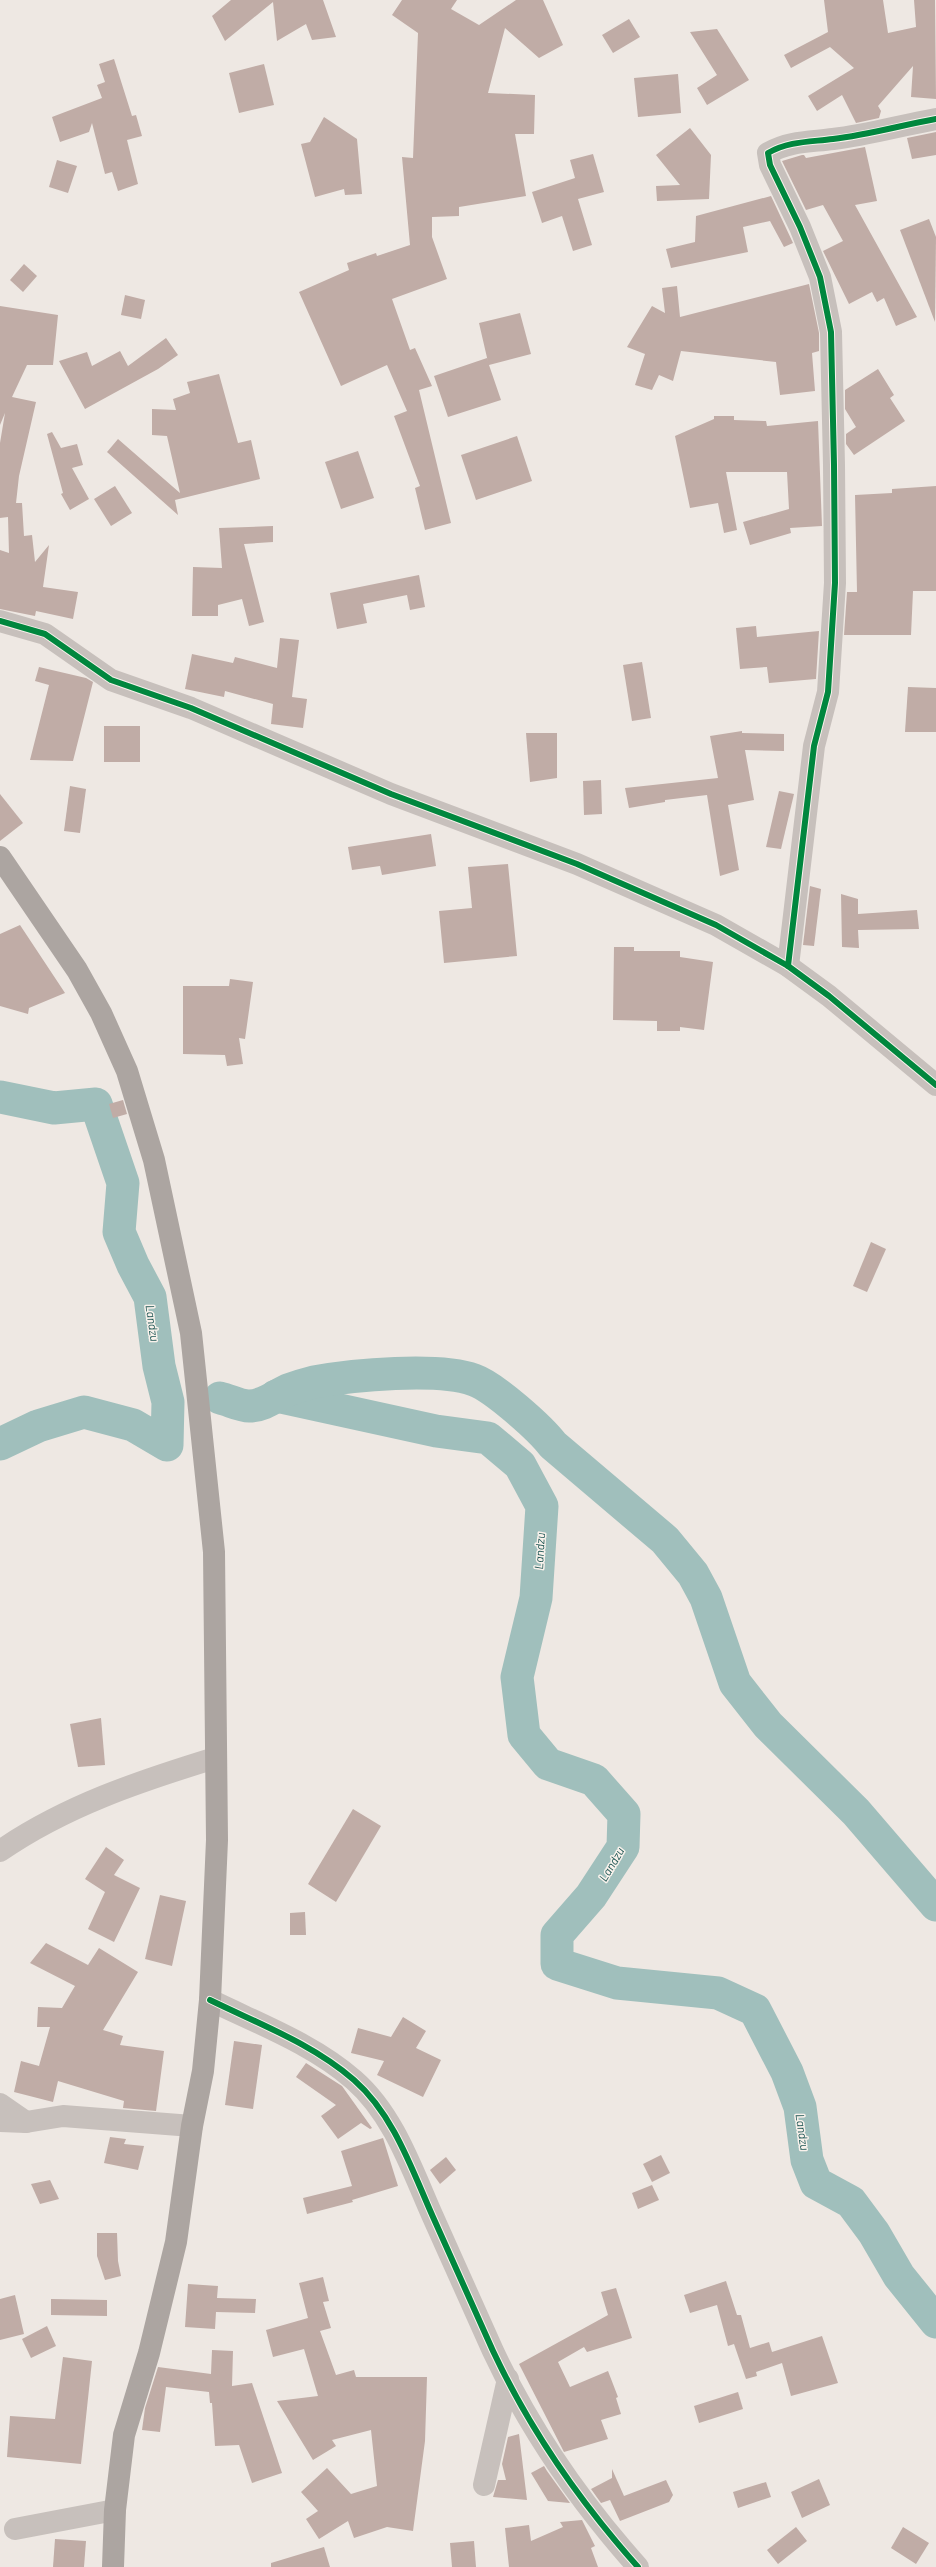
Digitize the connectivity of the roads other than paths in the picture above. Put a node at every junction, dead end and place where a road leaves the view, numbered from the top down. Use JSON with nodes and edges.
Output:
{"nodes":[{"id":1,"x":936,"y":119,"type":"edge"},
{"id":2,"x":0,"y":621,"type":"edge"},
{"id":3,"x":0,"y":857,"type":"edge"},
{"id":4,"x":788,"y":966,"type":"junction"},
{"id":5,"x":936,"y":1085,"type":"edge"},
{"id":6,"x":214,"y":1758,"type":"junction"},
{"id":7,"x":0,"y":1851,"type":"edge"},
{"id":8,"x":210,"y":2000,"type":"junction"},
{"id":9,"x":0,"y":2104,"type":"edge"},
{"id":10,"x":0,"y":2121,"type":"edge"},
{"id":11,"x":26,"y":2122,"type":"junction"},
{"id":12,"x":192,"y":2126,"type":"junction"},
{"id":13,"x":508,"y":2379,"type":"junction"},
{"id":14,"x":484,"y":2485,"type":"dead end"},
{"id":15,"x":115,"y":2510,"type":"junction"},
{"id":16,"x":15,"y":2529,"type":"dead end"},
{"id":17,"x":113,"y":2567,"type":"edge"},
{"id":18,"x":638,"y":2567,"type":"edge"}],
"edges":[{"from":1,"to":4,"type":"street"},
{"from":2,"to":4,"type":"street"},
{"from":3,"to":6,"type":"main road"},
{"from":4,"to":5,"type":"street"},
{"from":6,"to":7,"type":"street"},
{"from":6,"to":8,"type":"main road"},
{"from":8,"to":12,"type":"main road"},
{"from":8,"to":13,"type":"street"},
{"from":9,"to":11,"type":"street"},
{"from":10,"to":11,"type":"street"},
{"from":11,"to":12,"type":"street"},
{"from":12,"to":15,"type":"main road"},
{"from":13,"to":14,"type":"street"},
{"from":13,"to":18,"type":"street"},
{"from":15,"to":16,"type":"street"},
{"from":15,"to":17,"type":"main road"}]}
